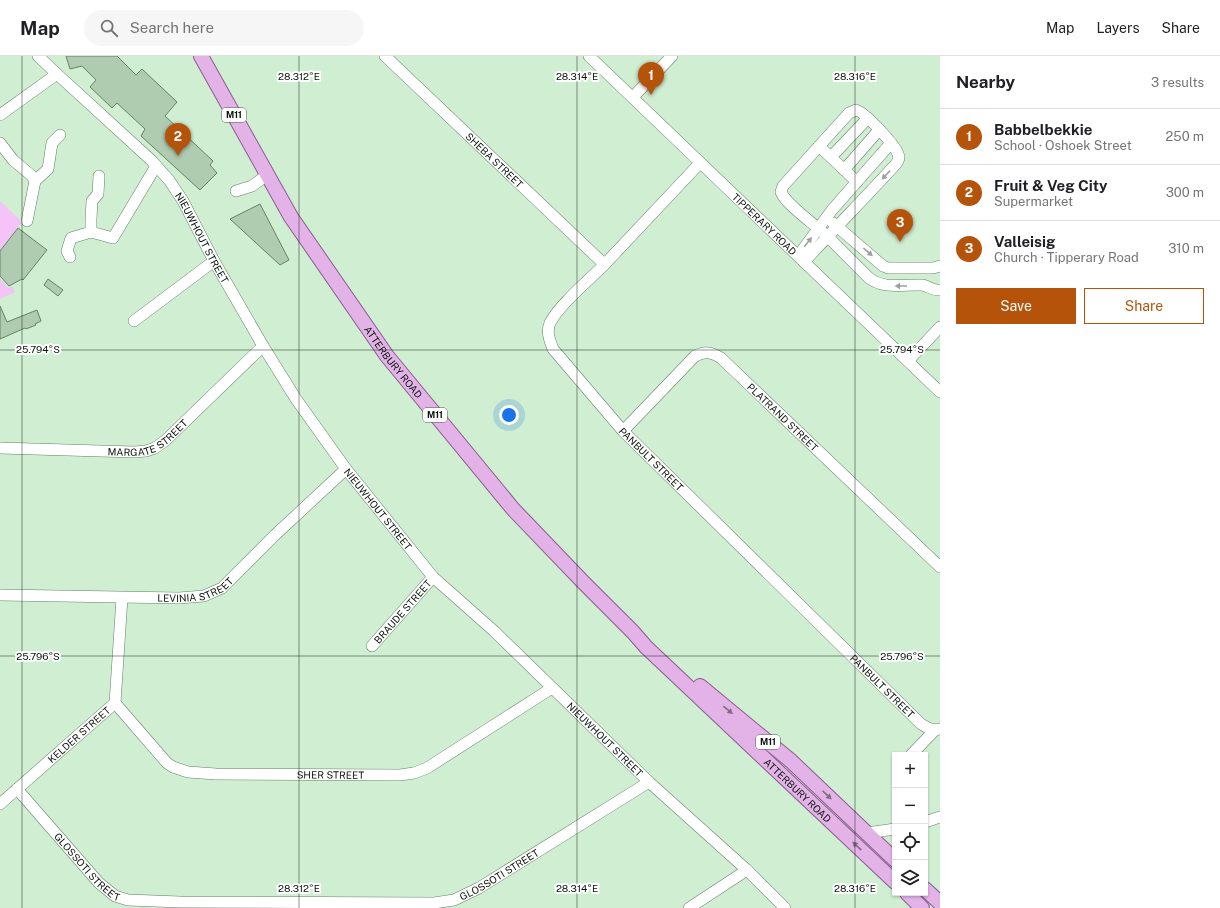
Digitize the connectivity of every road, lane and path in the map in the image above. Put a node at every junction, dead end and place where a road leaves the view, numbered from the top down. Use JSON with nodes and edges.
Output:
{"nodes":[{"id":1,"x":38,"y":56,"type":"edge"},
{"id":2,"x":201,"y":56,"type":"edge"},
{"id":3,"x":385,"y":56,"type":"edge"},
{"id":4,"x":589,"y":56,"type":"edge"},
{"id":5,"x":672,"y":56,"type":"edge"},
{"id":6,"x":56,"y":74,"type":"junction"},
{"id":7,"x":632,"y":97,"type":"junction"},
{"id":8,"x":0,"y":115,"type":"edge"},
{"id":9,"x":868,"y":118,"type":"junction"},
{"id":10,"x":879,"y":130,"type":"junction"},
{"id":11,"x":60,"y":135,"type":"dead end"},
{"id":12,"x":0,"y":143,"type":"edge"},
{"id":13,"x":891,"y":143,"type":"junction"},
{"id":14,"x":819,"y":146,"type":"junction"},
{"id":15,"x":831,"y":157,"type":"junction"},
{"id":16,"x":700,"y":163,"type":"junction"},
{"id":17,"x":156,"y":166,"type":"junction"},
{"id":18,"x":844,"y":170,"type":"junction"},
{"id":19,"x":267,"y":175,"type":"junction"},
{"id":20,"x":99,"y":176,"type":"dead end"},
{"id":21,"x":35,"y":181,"type":"junction"},
{"id":22,"x":856,"y":182,"type":"junction"},
{"id":23,"x":236,"y":191,"type":"dead end"},
{"id":24,"x":826,"y":218,"type":"junction"},
{"id":25,"x":27,"y":221,"type":"dead end"},
{"id":26,"x":838,"y":226,"type":"junction"},
{"id":27,"x":819,"y":228,"type":"junction"},
{"id":28,"x":91,"y":232,"type":"junction"},
{"id":29,"x":828,"y":237,"type":"junction"},
{"id":30,"x":70,"y":257,"type":"dead end"},
{"id":31,"x":801,"y":259,"type":"junction"},
{"id":32,"x":214,"y":261,"type":"junction"},
{"id":33,"x":604,"y":264,"type":"junction"},
{"id":34,"x":883,"y":266,"type":"junction"},
{"id":35,"x":937,"y":267,"type":"edge"},
{"id":36,"x":875,"y":282,"type":"junction"},
{"id":37,"x":928,"y":287,"type":"junction"},
{"id":38,"x":940,"y":290,"type":"edge"},
{"id":39,"x":134,"y":321,"type":"dead end"},
{"id":40,"x":940,"y":327,"type":"edge"},
{"id":41,"x":263,"y":346,"type":"junction"},
{"id":42,"x":908,"y":361,"type":"junction"},
{"id":43,"x":940,"y":392,"type":"edge"},
{"id":44,"x":623,"y":431,"type":"junction"},
{"id":45,"x":0,"y":448,"type":"edge"},
{"id":46,"x":346,"y":469,"type":"junction"},
{"id":47,"x":940,"y":566,"type":"edge"},
{"id":48,"x":434,"y":577,"type":"junction"},
{"id":49,"x":0,"y":595,"type":"edge"},
{"id":50,"x":122,"y":598,"type":"junction"},
{"id":51,"x":633,"y":632,"type":"junction"},
{"id":52,"x":372,"y":646,"type":"dead end"},
{"id":53,"x":552,"y":688,"type":"junction"},
{"id":54,"x":115,"y":703,"type":"junction"},
{"id":55,"x":937,"y":729,"type":"edge"},
{"id":56,"x":914,"y":752,"type":"edge"},
{"id":57,"x":649,"y":782,"type":"junction"},
{"id":58,"x":17,"y":789,"type":"junction"},
{"id":59,"x":0,"y":804,"type":"edge"},
{"id":60,"x":940,"y":817,"type":"edge"},
{"id":61,"x":928,"y":821,"type":"edge"},
{"id":62,"x":892,"y":829,"type":"edge"},
{"id":63,"x":867,"y":833,"type":"junction"},
{"id":64,"x":892,"y":857,"type":"edge"},
{"id":65,"x":747,"y":870,"type":"junction"},
{"id":66,"x":892,"y":879,"type":"edge"},
{"id":67,"x":928,"y":892,"type":"edge"},
{"id":68,"x":910,"y":896,"type":"edge"},
{"id":69,"x":940,"y":903,"type":"edge"},
{"id":70,"x":238,"y":905,"type":"edge"},
{"id":71,"x":689,"y":908,"type":"edge"},
{"id":72,"x":786,"y":908,"type":"edge"},
{"id":73,"x":922,"y":908,"type":"edge"}],
"edges":[{"from":1,"to":6,"type":"street","name":"NIEUWHOUT STREET"},
{"from":2,"to":19,"type":"main road","name":"ATTERBURY ROAD","number":"M11"},
{"from":3,"to":33,"type":"street","name":"SHEBA STREET"},
{"from":4,"to":7,"type":"street","name":"TIPPERARY ROAD"},
{"from":5,"to":7,"type":"street"},
{"from":6,"to":8,"type":"street"},
{"from":6,"to":17,"type":"street","name":"NIEUWHOUT STREET"},
{"from":7,"to":16,"type":"street","name":"TIPPERARY ROAD"},
{"from":9,"to":10,"type":"street"},
{"from":9,"to":14,"type":"street"},
{"from":9,"to":15,"type":"street"},
{"from":10,"to":13,"type":"street"},
{"from":10,"to":18,"type":"street"},
{"from":11,"to":21,"type":"street"},
{"from":12,"to":21,"type":"street"},
{"from":13,"to":22,"type":"street"},
{"from":13,"to":26,"type":"street","one_way":true},
{"from":14,"to":15,"type":"street"},
{"from":14,"to":27,"type":"street"},
{"from":15,"to":18,"type":"street"},
{"from":16,"to":31,"type":"street","name":"TIPPERARY ROAD"},
{"from":16,"to":33,"type":"street","name":"PANBULT STREET"},
{"from":17,"to":28,"type":"street"},
{"from":17,"to":32,"type":"street","name":"NIEUWHOUT STREET"},
{"from":18,"to":22,"type":"street"},
{"from":19,"to":23,"type":"street"},
{"from":19,"to":51,"type":"main road","name":"ATTERBURY ROAD","number":"M11"},
{"from":20,"to":28,"type":"street"},
{"from":21,"to":25,"type":"street"},
{"from":22,"to":24,"type":"street"},
{"from":24,"to":26,"type":"street"},
{"from":24,"to":27,"type":"street"},
{"from":26,"to":29,"type":"street"},
{"from":26,"to":34,"type":"street","one_way":true},
{"from":27,"to":29,"type":"street"},
{"from":31,"to":27,"type":"street","one_way":true},
{"from":28,"to":30,"type":"street"},
{"from":29,"to":31,"type":"street"},
{"from":29,"to":36,"type":"street"},
{"from":31,"to":42,"type":"street","name":"TIPPERARY ROAD"},
{"from":32,"to":39,"type":"street"},
{"from":32,"to":41,"type":"street","name":"NIEUWHOUT STREET"},
{"from":33,"to":44,"type":"street","name":"PANBULT STREET"},
{"from":34,"to":35,"type":"street"},
{"from":34,"to":36,"type":"street"},
{"from":35,"to":37,"type":"street"},
{"from":37,"to":36,"type":"street","one_way":true},
{"from":37,"to":38,"type":"street"},
{"from":40,"to":42,"type":"street"},
{"from":41,"to":45,"type":"street","name":"MARGATE STREET"},
{"from":41,"to":46,"type":"street","name":"NIEUWHOUT STREET"},
{"from":42,"to":43,"type":"street","name":"TIPPERARY ROAD"},
{"from":44,"to":47,"type":"street","name":"PLATRAND STREET"},
{"from":44,"to":55,"type":"street","name":"PANBULT STREET"},
{"from":46,"to":48,"type":"street","name":"NIEUWHOUT STREET"},
{"from":46,"to":50,"type":"street","name":"LEVINIA STREET"},
{"from":48,"to":52,"type":"street","name":"BRAUDE STREET"},
{"from":48,"to":53,"type":"street","name":"NIEUWHOUT STREET"},
{"from":49,"to":50,"type":"street","name":"LEVINIA STREET"},
{"from":50,"to":54,"type":"street","name":"KELDER STREET"},
{"from":51,"to":63,"type":"main road","name":"ATTERBURY ROAD","number":"M11","one_way":true},
{"from":66,"to":51,"type":"main road","name":"ATTERBURY ROAD","number":"M11","one_way":true},
{"from":53,"to":54,"type":"street","name":"SHER STREET"},
{"from":53,"to":57,"type":"street","name":"NIEUWHOUT STREET"},
{"from":54,"to":58,"type":"street","name":"KELDER STREET"},
{"from":55,"to":56,"type":"street"},
{"from":57,"to":65,"type":"street","name":"NIEUWHOUT STREET"},
{"from":57,"to":70,"type":"street","name":"GLOSSOTI STREET"},
{"from":58,"to":59,"type":"street","name":"KELDER STREET"},
{"from":58,"to":70,"type":"street","name":"GLOSSOTI STREET"},
{"from":60,"to":61,"type":"street"},
{"from":62,"to":63,"type":"street"},
{"from":63,"to":64,"type":"main road","name":"ATTERBURY ROAD","number":"M11"},
{"from":65,"to":71,"type":"street"},
{"from":65,"to":72,"type":"street","name":"NIEUWHOUT STREET"},
{"from":67,"to":69,"type":"main road"},
{"from":68,"to":73,"type":"main road"}]}
